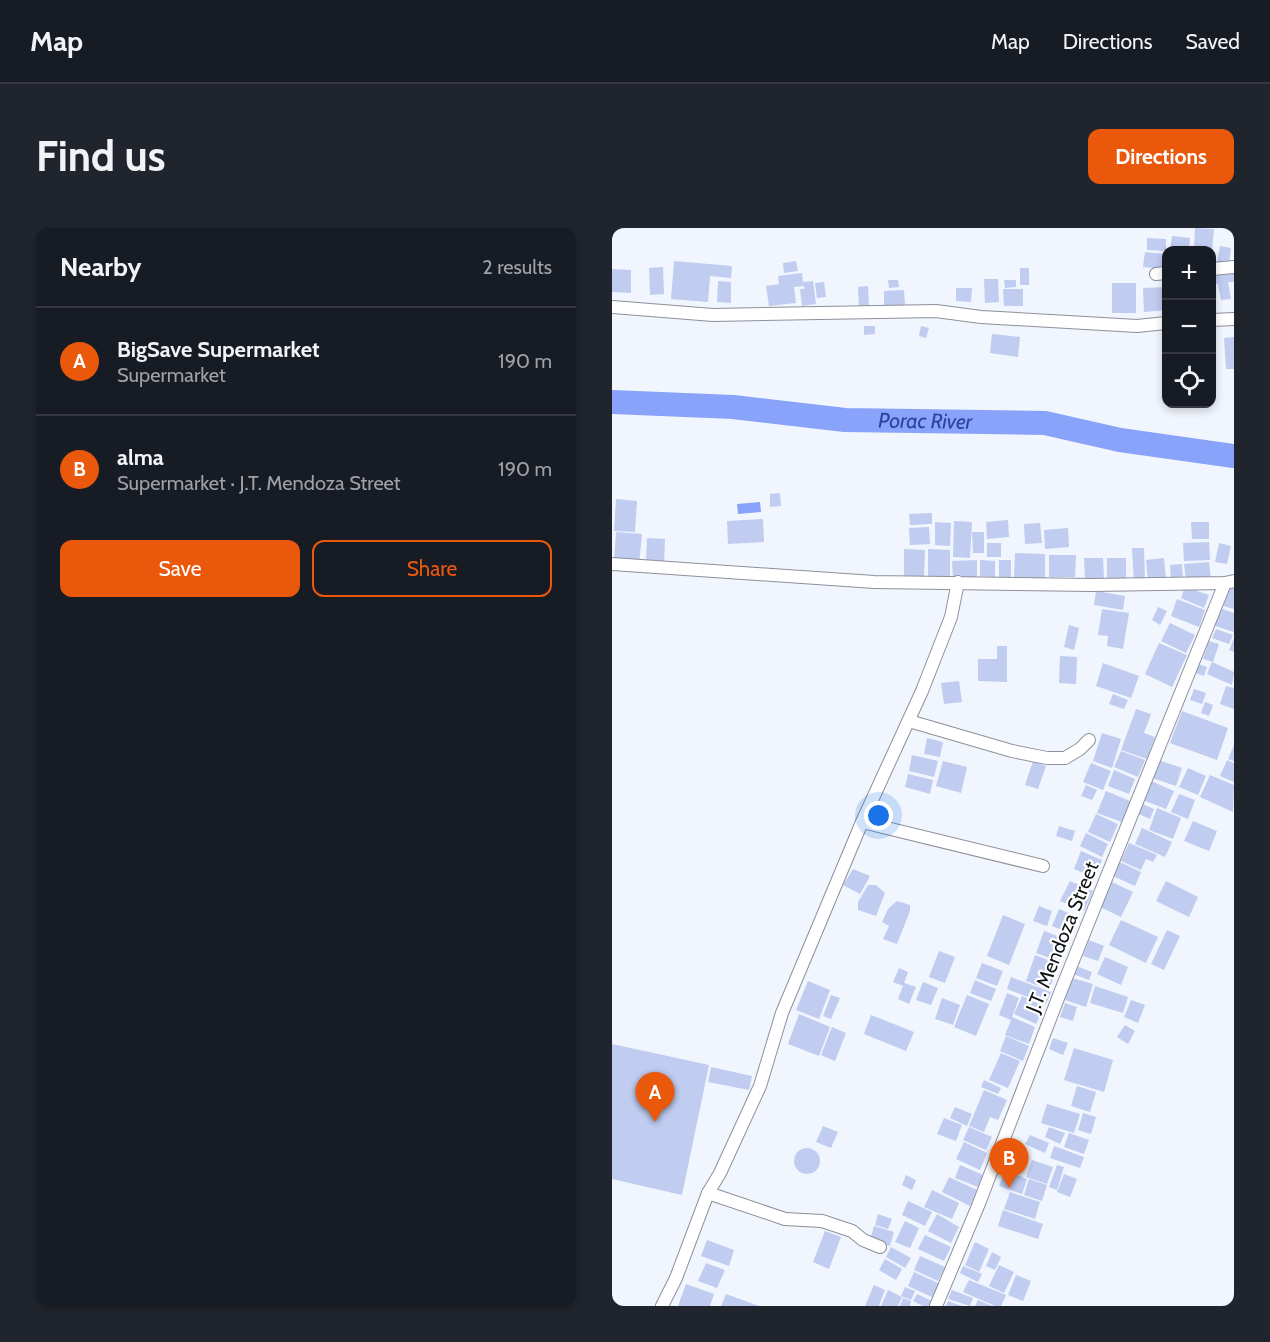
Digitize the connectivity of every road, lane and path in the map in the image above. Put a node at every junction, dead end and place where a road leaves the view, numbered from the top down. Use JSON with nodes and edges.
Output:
{"nodes":[{"id":1,"x":1234,"y":267,"type":"edge"},
{"id":2,"x":1216,"y":269,"type":"edge"},
{"id":3,"x":612,"y":308,"type":"edge"},
{"id":4,"x":1234,"y":319,"type":"edge"},
{"id":5,"x":1216,"y":320,"type":"edge"},
{"id":6,"x":1162,"y":324,"type":"edge"},
{"id":7,"x":612,"y":564,"type":"edge"},
{"id":8,"x":958,"y":582,"type":"junction"},
{"id":9,"x":1230,"y":582,"type":"edge"},
{"id":10,"x":909,"y":721,"type":"junction"},
{"id":11,"x":1089,"y":740,"type":"dead end"},
{"id":12,"x":862,"y":822,"type":"junction"},
{"id":13,"x":1043,"y":866,"type":"dead end"},
{"id":14,"x":708,"y":1193,"type":"junction"},
{"id":15,"x":880,"y":1247,"type":"dead end"},
{"id":16,"x":662,"y":1306,"type":"edge"},
{"id":17,"x":936,"y":1306,"type":"edge"}],
"edges":[{"from":1,"to":2,"type":"street"},
{"from":3,"to":6,"type":"street"},
{"from":4,"to":5,"type":"street"},
{"from":7,"to":8,"type":"street"},
{"from":8,"to":9,"type":"street"},
{"from":8,"to":10,"type":"street"},
{"from":9,"to":17,"type":"street","name":"J.T. Mendoza Street"},
{"from":10,"to":11,"type":"street"},
{"from":10,"to":12,"type":"street"},
{"from":12,"to":13,"type":"street"},
{"from":12,"to":14,"type":"street"},
{"from":14,"to":15,"type":"street"},
{"from":14,"to":16,"type":"street"}]}
